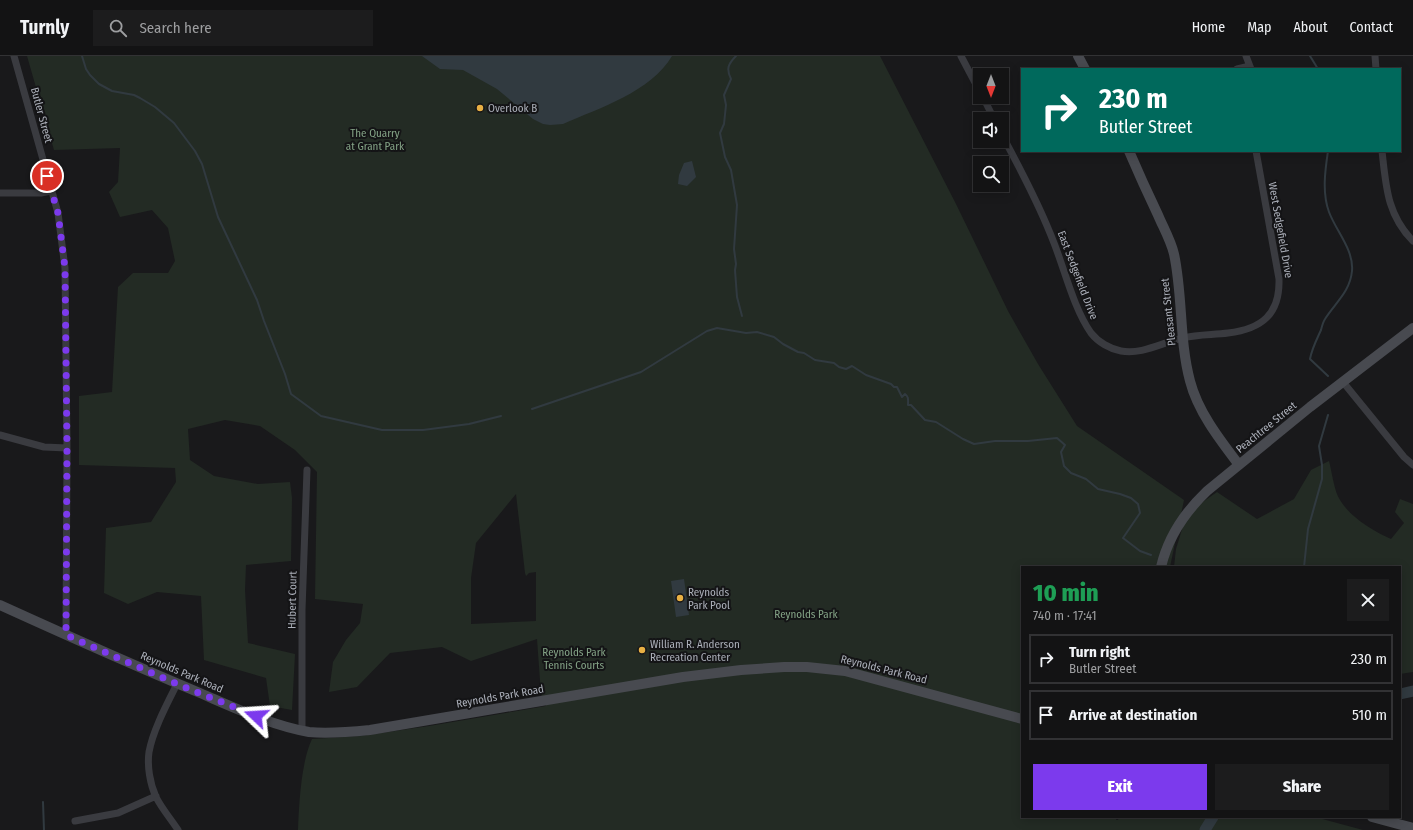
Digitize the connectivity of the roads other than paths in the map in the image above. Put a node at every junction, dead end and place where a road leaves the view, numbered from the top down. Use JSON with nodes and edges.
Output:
{"nodes":[{"id":1,"x":14,"y":56,"type":"edge"},
{"id":2,"x":961,"y":56,"type":"edge"},
{"id":3,"x":1078,"y":56,"type":"edge"},
{"id":4,"x":1246,"y":56,"type":"edge"},
{"id":5,"x":1375,"y":56,"type":"edge"},
{"id":6,"x":1250,"y":67,"type":"edge"},
{"id":7,"x":1084,"y":68,"type":"edge"},
{"id":8,"x":1376,"y":68,"type":"edge"},
{"id":9,"x":973,"y":79,"type":"edge"},
{"id":10,"x":1009,"y":148,"type":"edge"},
{"id":11,"x":1129,"y":152,"type":"edge"},
{"id":12,"x":1256,"y":152,"type":"edge"},
{"id":13,"x":1382,"y":152,"type":"edge"},
{"id":14,"x":51,"y":191,"type":"junction"},
{"id":15,"x":0,"y":193,"type":"edge"},
{"id":16,"x":1413,"y":242,"type":"edge"},
{"id":17,"x":1412,"y":330,"type":"edge"},
{"id":18,"x":1183,"y":337,"type":"junction"},
{"id":19,"x":1343,"y":382,"type":"junction"},
{"id":20,"x":0,"y":435,"type":"edge"},
{"id":21,"x":67,"y":448,"type":"junction"},
{"id":22,"x":1239,"y":465,"type":"junction"},
{"id":23,"x":1413,"y":466,"type":"edge"},
{"id":24,"x":307,"y":470,"type":"dead end"},
{"id":25,"x":1161,"y":566,"type":"edge"},
{"id":26,"x":0,"y":605,"type":"edge"},
{"id":27,"x":66,"y":635,"type":"junction"},
{"id":28,"x":177,"y":684,"type":"junction"},
{"id":29,"x":1021,"y":719,"type":"edge"},
{"id":30,"x":302,"y":730,"type":"junction"},
{"id":31,"x":156,"y":796,"type":"junction"},
{"id":32,"x":1376,"y":818,"type":"edge"},
{"id":33,"x":75,"y":821,"type":"dead end"},
{"id":34,"x":1413,"y":828,"type":"edge"},
{"id":35,"x":178,"y":830,"type":"edge"}],
"edges":[{"from":1,"to":14,"type":"street","name":"Butler Street"},
{"from":2,"to":9,"type":"street"},
{"from":3,"to":7,"type":"main road"},
{"from":4,"to":6,"type":"street"},
{"from":5,"to":8,"type":"street"},
{"from":10,"to":18,"type":"street","name":"East Sedgefield Drive"},
{"from":11,"to":18,"type":"main road","name":"Pleasant Street"},
{"from":12,"to":18,"type":"street","name":"West Sedgefield Drive"},
{"from":13,"to":16,"type":"street"},
{"from":14,"to":15,"type":"street"},
{"from":14,"to":21,"type":"street","name":"Butler Street"},
{"from":17,"to":19,"type":"main road","name":"Peachtree Street"},
{"from":18,"to":22,"type":"main road","name":"Pleasant Street"},
{"from":19,"to":22,"type":"main road","name":"Peachtree Street"},
{"from":19,"to":23,"type":"street"},
{"from":20,"to":21,"type":"street"},
{"from":21,"to":27,"type":"street","name":"Butler Street"},
{"from":22,"to":25,"type":"main road","name":"Peachtree Street"},
{"from":24,"to":30,"type":"street","name":"Hubert Court"},
{"from":26,"to":27,"type":"main road","name":"Reynolds Park Road"},
{"from":27,"to":28,"type":"main road","name":"Reynolds Park Road"},
{"from":28,"to":30,"type":"main road","name":"Reynolds Park Road"},
{"from":28,"to":31,"type":"street"},
{"from":29,"to":30,"type":"main road","name":"Reynolds Park Road"},
{"from":31,"to":33,"type":"street"},
{"from":31,"to":35,"type":"street"},
{"from":32,"to":34,"type":"main road"}]}
